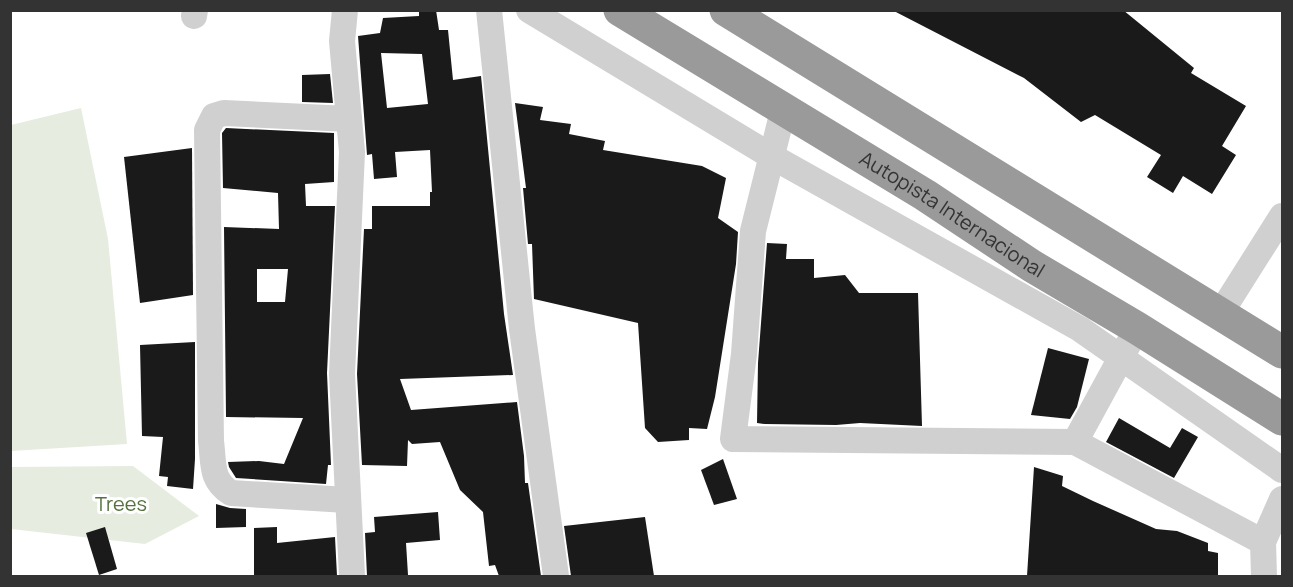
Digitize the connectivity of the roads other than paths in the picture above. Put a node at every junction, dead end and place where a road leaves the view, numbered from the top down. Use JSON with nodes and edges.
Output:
{"nodes":[{"id":1,"x":345,"y":10,"type":"edge"},
{"id":2,"x":489,"y":10,"type":"edge"},
{"id":3,"x":529,"y":10,"type":"edge"},
{"id":4,"x":620,"y":10,"type":"edge"},
{"id":5,"x":726,"y":10,"type":"edge"},
{"id":6,"x":783,"y":111,"type":"junction"},
{"id":7,"x":349,"y":119,"type":"junction"},
{"id":8,"x":771,"y":156,"type":"junction"},
{"id":9,"x":1282,"y":216,"type":"edge"},
{"id":10,"x":1220,"y":314,"type":"junction"},
{"id":11,"x":1137,"y":328,"type":"junction"},
{"id":12,"x":1282,"y":352,"type":"edge"},
{"id":13,"x":1121,"y":358,"type":"junction"},
{"id":14,"x":1282,"y":419,"type":"edge"},
{"id":15,"x":1075,"y":442,"type":"junction"},
{"id":16,"x":1282,"y":470,"type":"edge"},
{"id":17,"x":1282,"y":499,"type":"edge"},
{"id":18,"x":347,"y":500,"type":"junction"},
{"id":19,"x":1263,"y":542,"type":"junction"},
{"id":20,"x":352,"y":576,"type":"edge"},
{"id":21,"x":556,"y":576,"type":"edge"},
{"id":22,"x":1264,"y":576,"type":"edge"}],
"edges":[{"from":1,"to":7,"type":"street"},
{"from":2,"to":21,"type":"street"},
{"from":3,"to":8,"type":"street"},
{"from":4,"to":6,"type":"highway","name":"Autopista Internacional"},
{"from":5,"to":10,"type":"highway"},
{"from":6,"to":8,"type":"street"},
{"from":6,"to":11,"type":"highway","name":"Autopista Internacional"},
{"from":7,"to":18,"type":"street"},
{"from":7,"to":18,"type":"street"},
{"from":8,"to":13,"type":"street"},
{"from":8,"to":15,"type":"street"},
{"from":9,"to":10,"type":"street"},
{"from":10,"to":12,"type":"highway"},
{"from":11,"to":13,"type":"street"},
{"from":11,"to":14,"type":"highway","name":"Autopista Internacional"},
{"from":13,"to":15,"type":"street"},
{"from":13,"to":16,"type":"street"},
{"from":15,"to":19,"type":"street"},
{"from":17,"to":19,"type":"street"},
{"from":18,"to":20,"type":"street"},
{"from":19,"to":22,"type":"street"}]}
